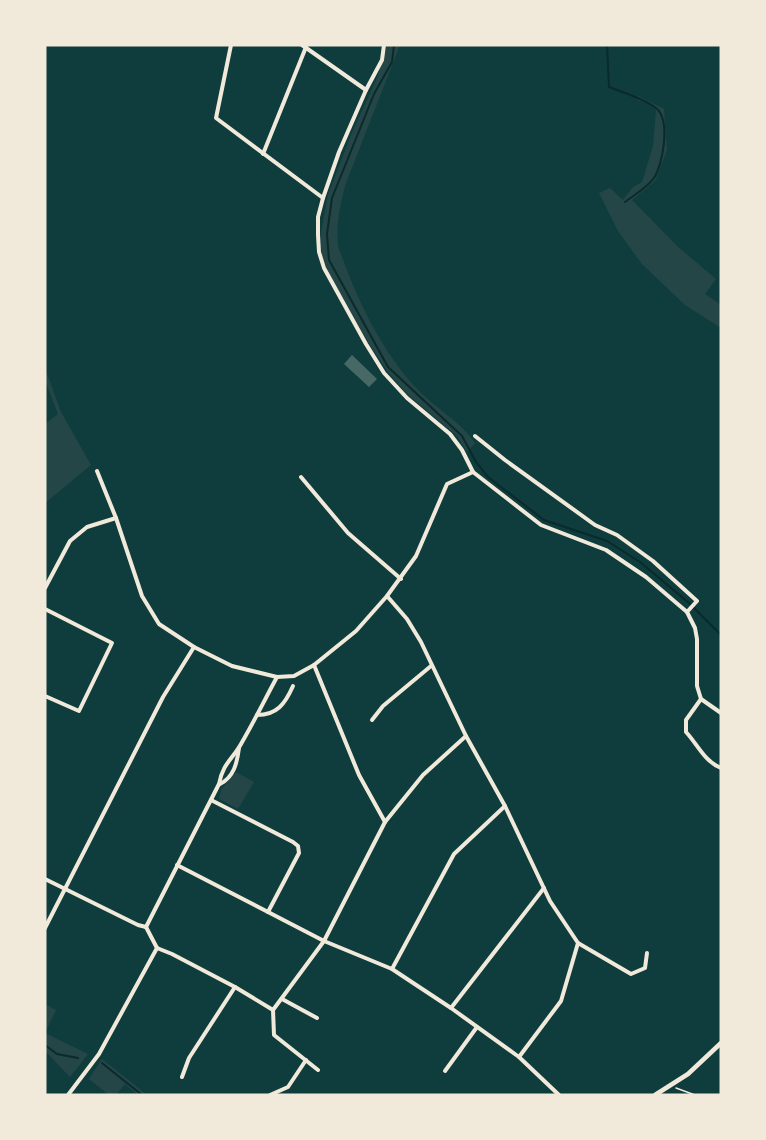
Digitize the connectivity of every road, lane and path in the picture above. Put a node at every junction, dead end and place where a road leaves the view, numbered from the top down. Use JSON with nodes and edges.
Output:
{"nodes":[{"id":1,"x":231,"y":45,"type":"edge"},
{"id":2,"x":384,"y":45,"type":"edge"},
{"id":3,"x":304,"y":46,"type":"edge"},
{"id":4,"x":366,"y":90,"type":"junction"},
{"id":5,"x":263,"y":154,"type":"junction"},
{"id":6,"x":323,"y":198,"type":"junction"},
{"id":7,"x":475,"y":436,"type":"dead end"},
{"id":8,"x":97,"y":471,"type":"dead end"},
{"id":9,"x":473,"y":472,"type":"junction"},
{"id":10,"x":301,"y":477,"type":"dead end"},
{"id":11,"x":116,"y":518,"type":"junction"},
{"id":12,"x":401,"y":579,"type":"junction"},
{"id":13,"x":45,"y":588,"type":"edge"},
{"id":14,"x":387,"y":596,"type":"junction"},
{"id":15,"x":45,"y":609,"type":"edge"},
{"id":16,"x":688,"y":611,"type":"junction"},
{"id":17,"x":194,"y":647,"type":"junction"},
{"id":18,"x":314,"y":665,"type":"junction"},
{"id":19,"x":432,"y":666,"type":"junction"},
{"id":20,"x":277,"y":677,"type":"junction"},
{"id":21,"x":293,"y":686,"type":"dead end"},
{"id":22,"x":45,"y":696,"type":"edge"},
{"id":23,"x":701,"y":699,"type":"junction"},
{"id":24,"x":721,"y":713,"type":"edge"},
{"id":25,"x":257,"y":714,"type":"junction"},
{"id":26,"x":372,"y":720,"type":"dead end"},
{"id":27,"x":466,"y":736,"type":"junction"},
{"id":28,"x":240,"y":747,"type":"junction"},
{"id":29,"x":721,"y":768,"type":"edge"},
{"id":30,"x":219,"y":784,"type":"junction"},
{"id":31,"x":211,"y":800,"type":"junction"},
{"id":32,"x":505,"y":806,"type":"junction"},
{"id":33,"x":385,"y":822,"type":"junction"},
{"id":34,"x":177,"y":865,"type":"junction"},
{"id":35,"x":45,"y":879,"type":"edge"},
{"id":36,"x":544,"y":888,"type":"junction"},
{"id":37,"x":64,"y":890,"type":"junction"},
{"id":38,"x":268,"y":912,"type":"junction"},
{"id":39,"x":146,"y":927,"type":"junction"},
{"id":40,"x":45,"y":928,"type":"edge"},
{"id":41,"x":324,"y":941,"type":"junction"},
{"id":42,"x":578,"y":943,"type":"junction"},
{"id":43,"x":157,"y":948,"type":"junction"},
{"id":44,"x":647,"y":953,"type":"dead end"},
{"id":45,"x":392,"y":969,"type":"junction"},
{"id":46,"x":235,"y":987,"type":"junction"},
{"id":47,"x":282,"y":999,"type":"junction"},
{"id":48,"x":451,"y":1008,"type":"junction"},
{"id":49,"x":273,"y":1010,"type":"junction"},
{"id":50,"x":317,"y":1018,"type":"dead end"},
{"id":51,"x":477,"y":1027,"type":"junction"},
{"id":52,"x":721,"y":1043,"type":"edge"},
{"id":53,"x":519,"y":1057,"type":"junction"},
{"id":54,"x":306,"y":1060,"type":"junction"},
{"id":55,"x":318,"y":1070,"type":"dead end"},
{"id":56,"x":445,"y":1071,"type":"dead end"},
{"id":57,"x":182,"y":1077,"type":"dead end"},
{"id":58,"x":670,"y":1085,"type":"junction"},
{"id":59,"x":68,"y":1095,"type":"edge"},
{"id":60,"x":270,"y":1095,"type":"edge"},
{"id":61,"x":560,"y":1095,"type":"edge"},
{"id":62,"x":655,"y":1095,"type":"edge"},
{"id":63,"x":695,"y":1095,"type":"edge"}],
"edges":[{"from":1,"to":5,"type":"street"},
{"from":2,"to":4,"type":"street"},
{"from":3,"to":4,"type":"street"},
{"from":3,"to":5,"type":"street"},
{"from":4,"to":6,"type":"street"},
{"from":5,"to":6,"type":"street"},
{"from":6,"to":9,"type":"street"},
{"from":7,"to":16,"type":"street"},
{"from":8,"to":11,"type":"street"},
{"from":9,"to":12,"type":"street"},
{"from":9,"to":16,"type":"street"},
{"from":10,"to":12,"type":"street"},
{"from":11,"to":13,"type":"street"},
{"from":11,"to":17,"type":"street"},
{"from":12,"to":14,"type":"street"},
{"from":14,"to":18,"type":"street"},
{"from":14,"to":19,"type":"street"},
{"from":15,"to":22,"type":"street"},
{"from":16,"to":23,"type":"street"},
{"from":17,"to":20,"type":"street"},
{"from":17,"to":37,"type":"street"},
{"from":18,"to":20,"type":"street"},
{"from":18,"to":33,"type":"street"},
{"from":19,"to":26,"type":"street"},
{"from":19,"to":27,"type":"street"},
{"from":20,"to":25,"type":"street"},
{"from":21,"to":25,"type":"street"},
{"from":23,"to":24,"type":"street"},
{"from":23,"to":29,"type":"street"},
{"from":25,"to":28,"type":"street"},
{"from":27,"to":32,"type":"street"},
{"from":27,"to":33,"type":"street"},
{"from":28,"to":30,"type":"street"},
{"from":28,"to":30,"type":"street"},
{"from":30,"to":31,"type":"street"},
{"from":31,"to":34,"type":"street"},
{"from":31,"to":38,"type":"street"},
{"from":32,"to":36,"type":"street"},
{"from":32,"to":45,"type":"street"},
{"from":33,"to":41,"type":"street"},
{"from":34,"to":38,"type":"street"},
{"from":34,"to":39,"type":"street"},
{"from":35,"to":37,"type":"street"},
{"from":36,"to":42,"type":"street"},
{"from":36,"to":48,"type":"street"},
{"from":37,"to":39,"type":"street"},
{"from":37,"to":40,"type":"street"},
{"from":38,"to":41,"type":"street"},
{"from":39,"to":43,"type":"street"},
{"from":41,"to":45,"type":"street"},
{"from":41,"to":47,"type":"street"},
{"from":42,"to":44,"type":"street"},
{"from":42,"to":53,"type":"street"},
{"from":43,"to":46,"type":"street"},
{"from":43,"to":59,"type":"street"},
{"from":45,"to":48,"type":"street"},
{"from":46,"to":49,"type":"street"},
{"from":46,"to":57,"type":"street"},
{"from":47,"to":49,"type":"street"},
{"from":47,"to":50,"type":"street"},
{"from":48,"to":51,"type":"street"},
{"from":49,"to":54,"type":"street"},
{"from":51,"to":53,"type":"street"},
{"from":51,"to":56,"type":"street"},
{"from":52,"to":58,"type":"street"},
{"from":53,"to":61,"type":"street"},
{"from":54,"to":55,"type":"street"},
{"from":54,"to":60,"type":"street"},
{"from":58,"to":62,"type":"street"},
{"from":58,"to":63,"type":"path"}]}
